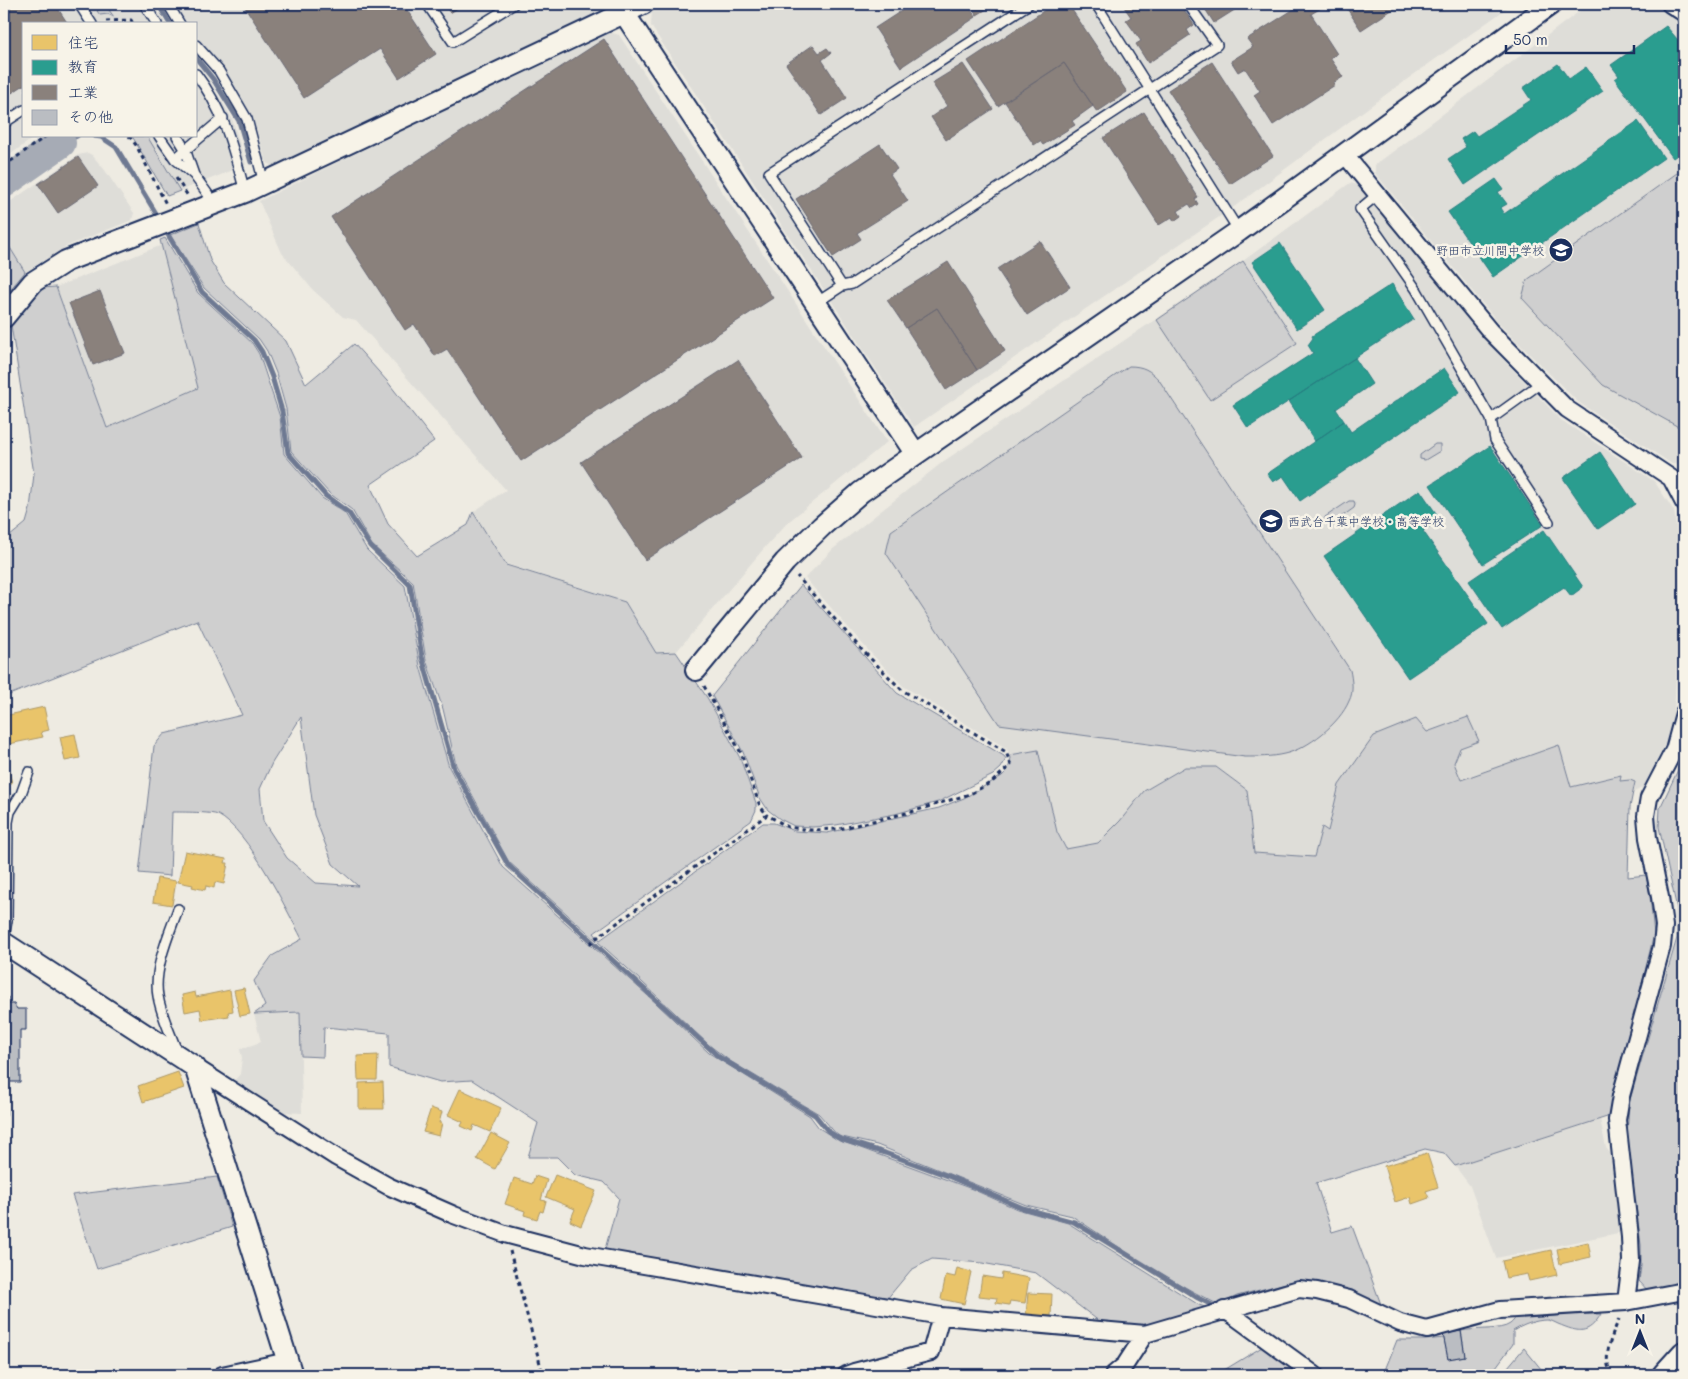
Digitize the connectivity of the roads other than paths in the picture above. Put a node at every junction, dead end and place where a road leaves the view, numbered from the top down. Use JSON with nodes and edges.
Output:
{"nodes":[{"id":1,"x":79,"y":4,"type":"edge"},
{"id":2,"x":144,"y":4,"type":"edge"},
{"id":3,"x":168,"y":4,"type":"edge"},
{"id":4,"x":427,"y":4,"type":"edge"},
{"id":5,"x":514,"y":4,"type":"edge"},
{"id":6,"x":643,"y":4,"type":"edge"},
{"id":7,"x":1029,"y":4,"type":"edge"},
{"id":8,"x":1096,"y":4,"type":"edge"},
{"id":9,"x":1188,"y":4,"type":"edge"},
{"id":10,"x":1551,"y":4,"type":"edge"},
{"id":11,"x":1670,"y":4,"type":"edge"},
{"id":12,"x":621,"y":8,"type":"edge"},
{"id":13,"x":1684,"y":14,"type":"edge"},
{"id":14,"x":91,"y":22,"type":"edge"},
{"id":15,"x":156,"y":22,"type":"edge"},
{"id":16,"x":179,"y":22,"type":"edge"},
{"id":17,"x":198,"y":47,"type":"edge"},
{"id":18,"x":198,"y":76,"type":"edge"},
{"id":19,"x":1150,"y":89,"type":"junction"},
{"id":20,"x":22,"y":111,"type":"edge"},
{"id":21,"x":223,"y":118,"type":"junction"},
{"id":22,"x":4,"y":123,"type":"edge"},
{"id":23,"x":160,"y":138,"type":"edge"},
{"id":24,"x":178,"y":138,"type":"edge"},
{"id":25,"x":185,"y":149,"type":"junction"},
{"id":26,"x":1345,"y":155,"type":"junction"},
{"id":27,"x":174,"y":159,"type":"junction"},
{"id":28,"x":194,"y":175,"type":"junction"},
{"id":29,"x":264,"y":183,"type":"junction"},
{"id":30,"x":245,"y":192,"type":"junction"},
{"id":31,"x":1377,"y":195,"type":"junction"},
{"id":32,"x":215,"y":204,"type":"junction"},
{"id":33,"x":1239,"y":231,"type":"junction"},
{"id":34,"x":842,"y":286,"type":"junction"},
{"id":35,"x":816,"y":303,"type":"junction"},
{"id":36,"x":4,"y":317,"type":"edge"},
{"id":37,"x":1541,"y":382,"type":"junction"},
{"id":38,"x":1491,"y":419,"type":"junction"},
{"id":39,"x":915,"y":453,"type":"junction"},
{"id":40,"x":1677,"y":478,"type":"edge"},
{"id":41,"x":1684,"y":503,"type":"edge"},
{"id":42,"x":1550,"y":522,"type":"dead end"},
{"id":43,"x":696,"y":670,"type":"road end"},
{"id":44,"x":1684,"y":713,"type":"edge"},
{"id":45,"x":28,"y":772,"type":"dead end"},
{"id":46,"x":178,"y":909,"type":"dead end"},
{"id":47,"x":4,"y":939,"type":"edge"},
{"id":48,"x":4,"y":943,"type":"edge"},
{"id":49,"x":178,"y":1054,"type":"junction"},
{"id":50,"x":195,"y":1066,"type":"junction"},
{"id":51,"x":1684,"y":1291,"type":"edge"},
{"id":52,"x":1626,"y":1302,"type":"junction"},
{"id":53,"x":1224,"y":1310,"type":"junction"},
{"id":54,"x":941,"y":1316,"type":"junction"},
{"id":55,"x":1145,"y":1334,"type":"junction"},
{"id":56,"x":1684,"y":1354,"type":"edge"},
{"id":57,"x":290,"y":1368,"type":"edge"},
{"id":58,"x":222,"y":1375,"type":"edge"},
{"id":59,"x":846,"y":1375,"type":"edge"},
{"id":60,"x":1113,"y":1375,"type":"edge"},
{"id":61,"x":1314,"y":1375,"type":"edge"},
{"id":62,"x":1665,"y":1375,"type":"edge"}],
"edges":[{"from":1,"to":14,"type":"lane"},
{"from":2,"to":15,"type":"lane"},
{"from":3,"to":16,"type":"lane"},
{"from":4,"to":5,"type":"lane"},
{"from":6,"to":12,"type":"street"},
{"from":7,"to":34,"type":"lane"},
{"from":8,"to":19,"type":"lane"},
{"from":9,"to":19,"type":"lane"},
{"from":10,"to":26,"type":"street"},
{"from":11,"to":13,"type":"street"},
{"from":12,"to":29,"type":"street"},
{"from":12,"to":35,"type":"street"},
{"from":17,"to":29,"type":"lane"},
{"from":18,"to":21,"type":"lane"},
{"from":19,"to":33,"type":"lane"},
{"from":19,"to":34,"type":"lane"},
{"from":20,"to":22,"type":"lane"},
{"from":21,"to":25,"type":"lane"},
{"from":21,"to":30,"type":"lane"},
{"from":23,"to":27,"type":"lane"},
{"from":24,"to":25,"type":"lane"},
{"from":25,"to":27,"type":"lane"},
{"from":25,"to":28,"type":"lane"},
{"from":26,"to":31,"type":"street"},
{"from":26,"to":33,"type":"street"},
{"from":27,"to":28,"type":"lane"},
{"from":28,"to":32,"type":"lane"},
{"from":29,"to":30,"type":"street"},
{"from":30,"to":32,"type":"street"},
{"from":31,"to":37,"type":"street"},
{"from":31,"to":38,"type":"lane"},
{"from":32,"to":36,"type":"street"},
{"from":33,"to":39,"type":"street"},
{"from":34,"to":35,"type":"lane"},
{"from":35,"to":39,"type":"street"},
{"from":37,"to":38,"type":"lane"},
{"from":37,"to":40,"type":"street"},
{"from":38,"to":42,"type":"lane"},
{"from":39,"to":43,"type":"street"},
{"from":40,"to":41,"type":"street"},
{"from":44,"to":52,"type":"street"},
{"from":45,"to":47,"type":"lane"},
{"from":46,"to":49,"type":"lane"},
{"from":48,"to":49,"type":"street"},
{"from":49,"to":50,"type":"street"},
{"from":50,"to":54,"type":"street"},
{"from":50,"to":57,"type":"street"},
{"from":51,"to":52,"type":"street"},
{"from":52,"to":53,"type":"street"},
{"from":53,"to":55,"type":"street"},
{"from":53,"to":61,"type":"street"},
{"from":54,"to":55,"type":"street"},
{"from":54,"to":59,"type":"street"},
{"from":55,"to":60,"type":"street"},
{"from":56,"to":62,"type":"main road"},
{"from":57,"to":58,"type":"street"}]}
